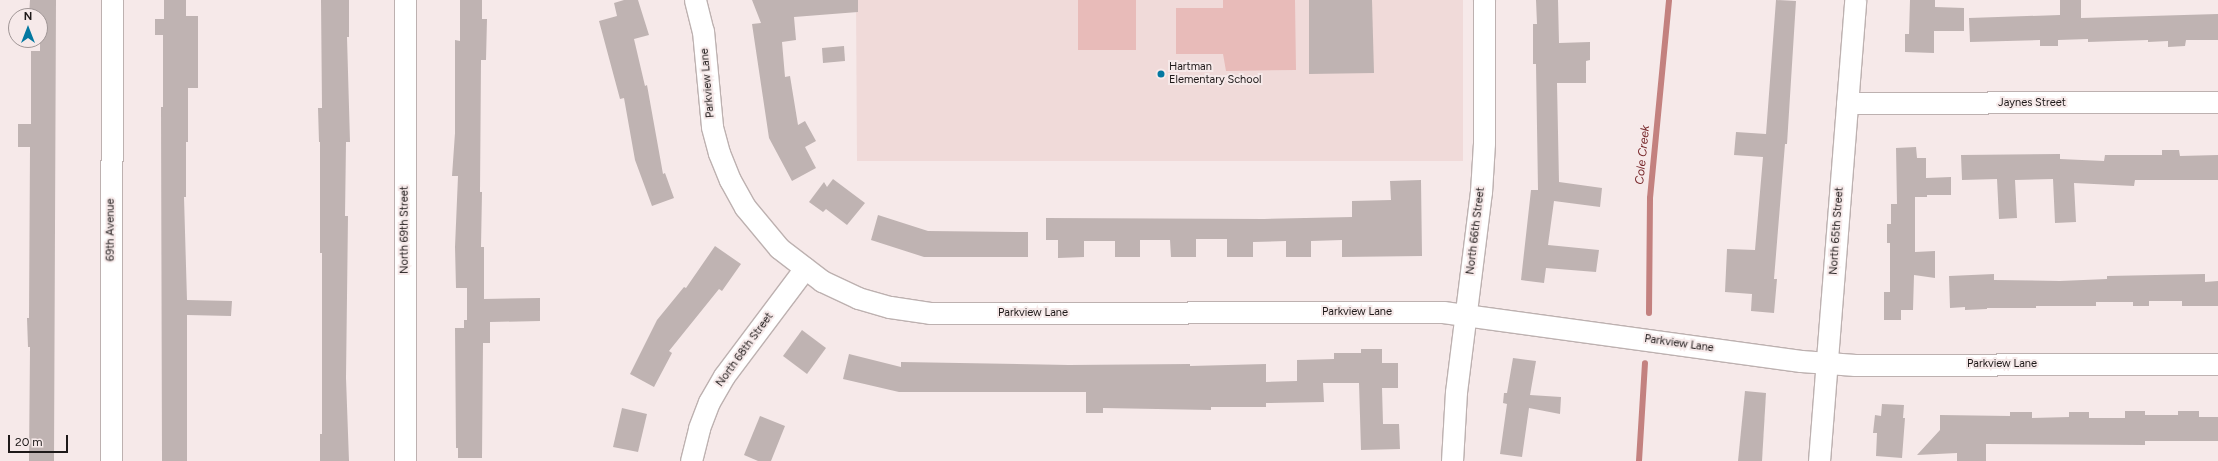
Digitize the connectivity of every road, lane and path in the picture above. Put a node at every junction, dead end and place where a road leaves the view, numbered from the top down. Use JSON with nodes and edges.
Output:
{"nodes":[{"id":1,"x":112,"y":0,"type":"edge"},
{"id":2,"x":405,"y":0,"type":"edge"},
{"id":3,"x":695,"y":0,"type":"edge"},
{"id":4,"x":1484,"y":0,"type":"edge"},
{"id":5,"x":1855,"y":0,"type":"edge"},
{"id":6,"x":2218,"y":102,"type":"edge"},
{"id":7,"x":1847,"y":103,"type":"junction"},
{"id":8,"x":805,"y":268,"type":"junction"},
{"id":9,"x":1466,"y":314,"type":"junction"},
{"id":10,"x":1827,"y":363,"type":"junction"},
{"id":11,"x":2218,"y":364,"type":"edge"},
{"id":12,"x":111,"y":461,"type":"edge"},
{"id":13,"x":405,"y":461,"type":"edge"},
{"id":14,"x":691,"y":461,"type":"edge"},
{"id":15,"x":1452,"y":461,"type":"edge"},
{"id":16,"x":1819,"y":461,"type":"edge"}],
"edges":[{"from":1,"to":12,"type":"street","name":"69th Avenue"},
{"from":2,"to":13,"type":"street","name":"North 69th Street"},
{"from":3,"to":8,"type":"street","name":"Parkview Lane"},
{"from":4,"to":9,"type":"street","name":"North 66th Street"},
{"from":5,"to":7,"type":"street","name":"North 65th Street"},
{"from":6,"to":7,"type":"street","name":"Jaynes Street"},
{"from":7,"to":10,"type":"street","name":"North 65th Street"},
{"from":8,"to":9,"type":"street","name":"Parkview Lane"},
{"from":8,"to":14,"type":"street","name":"North 68th Street"},
{"from":9,"to":10,"type":"street","name":"Parkview Lane"},
{"from":9,"to":15,"type":"street","name":"North 66th Street"},
{"from":10,"to":11,"type":"street","name":"Parkview Lane"},
{"from":10,"to":16,"type":"street","name":"North 65th Street"}]}
